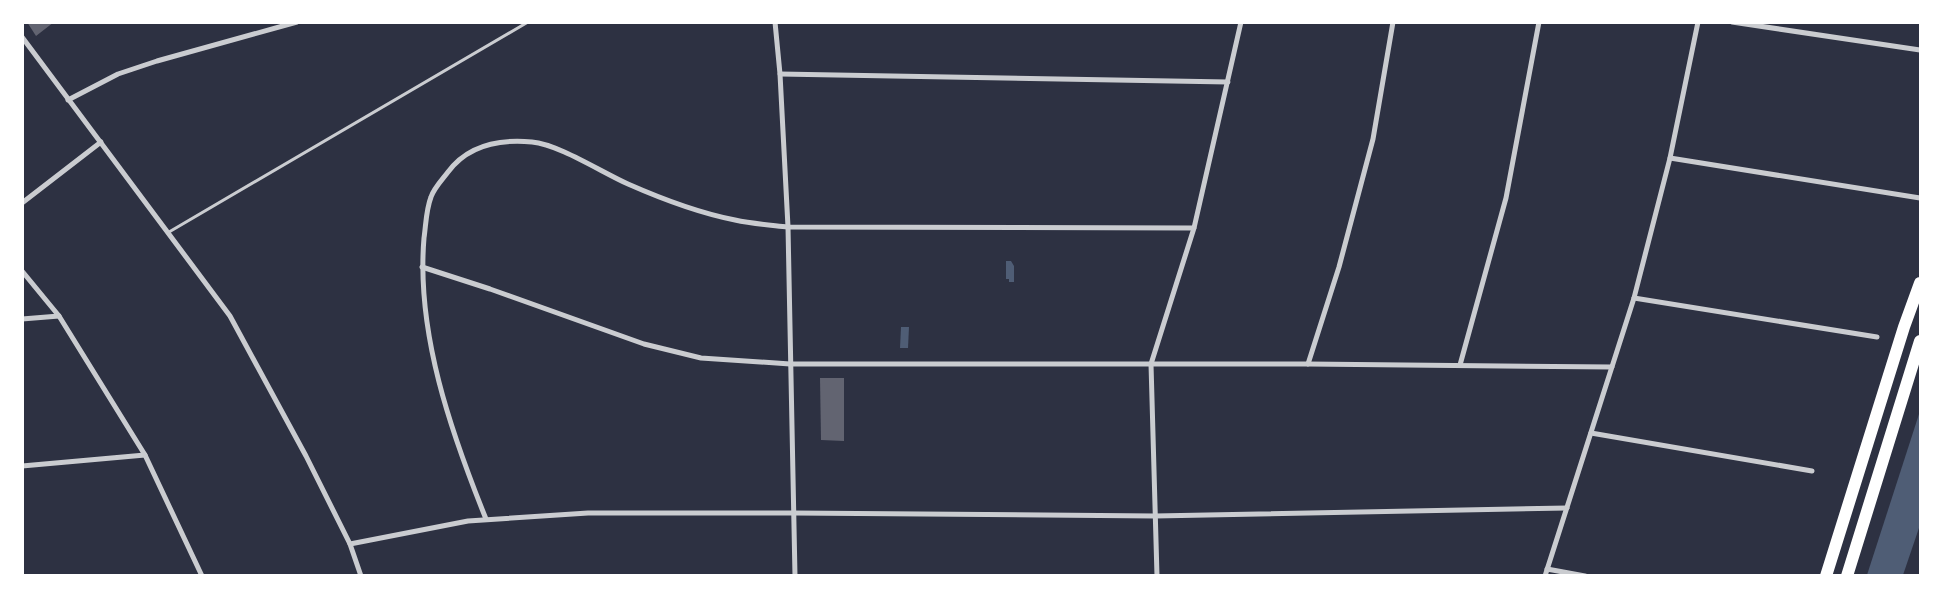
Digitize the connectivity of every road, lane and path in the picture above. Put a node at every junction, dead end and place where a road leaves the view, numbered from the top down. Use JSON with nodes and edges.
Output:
{"nodes":[{"id":1,"x":297,"y":22,"type":"edge"},
{"id":2,"x":528,"y":22,"type":"edge"},
{"id":3,"x":775,"y":22,"type":"edge"},
{"id":4,"x":1241,"y":22,"type":"edge"},
{"id":5,"x":1393,"y":22,"type":"edge"},
{"id":6,"x":1539,"y":22,"type":"edge"},
{"id":7,"x":1698,"y":22,"type":"edge"},
{"id":8,"x":1732,"y":22,"type":"edge"},
{"id":9,"x":22,"y":37,"type":"edge"},
{"id":10,"x":1920,"y":50,"type":"edge"},
{"id":11,"x":780,"y":74,"type":"junction"},
{"id":12,"x":1228,"y":82,"type":"junction"},
{"id":13,"x":68,"y":100,"type":"junction"},
{"id":14,"x":101,"y":142,"type":"junction"},
{"id":15,"x":1670,"y":158,"type":"junction"},
{"id":16,"x":1920,"y":198,"type":"edge"},
{"id":17,"x":22,"y":203,"type":"edge"},
{"id":18,"x":788,"y":227,"type":"junction"},
{"id":19,"x":1194,"y":228,"type":"junction"},
{"id":20,"x":169,"y":232,"type":"junction"},
{"id":21,"x":422,"y":267,"type":"junction"},
{"id":22,"x":22,"y":271,"type":"edge"},
{"id":23,"x":1920,"y":283,"type":"edge"},
{"id":24,"x":1634,"y":298,"type":"junction"},
{"id":25,"x":59,"y":316,"type":"junction"},
{"id":26,"x":22,"y":319,"type":"edge"},
{"id":27,"x":1877,"y":337,"type":"dead end"},
{"id":28,"x":1920,"y":341,"type":"edge"},
{"id":29,"x":790,"y":364,"type":"junction"},
{"id":30,"x":1151,"y":364,"type":"junction"},
{"id":31,"x":1308,"y":364,"type":"junction"},
{"id":32,"x":1460,"y":365,"type":"junction"},
{"id":33,"x":1612,"y":367,"type":"junction"},
{"id":34,"x":1591,"y":433,"type":"junction"},
{"id":35,"x":145,"y":455,"type":"junction"},
{"id":36,"x":22,"y":466,"type":"edge"},
{"id":37,"x":1812,"y":471,"type":"dead end"},
{"id":38,"x":1567,"y":508,"type":"junction"},
{"id":39,"x":794,"y":513,"type":"junction"},
{"id":40,"x":1155,"y":516,"type":"junction"},
{"id":41,"x":486,"y":519,"type":"junction"},
{"id":42,"x":350,"y":544,"type":"junction"},
{"id":43,"x":1547,"y":569,"type":"junction"},
{"id":44,"x":202,"y":576,"type":"edge"},
{"id":45,"x":361,"y":576,"type":"edge"},
{"id":46,"x":795,"y":576,"type":"edge"},
{"id":47,"x":1157,"y":576,"type":"edge"},
{"id":48,"x":1545,"y":576,"type":"edge"},
{"id":49,"x":1585,"y":576,"type":"edge"},
{"id":50,"x":1826,"y":576,"type":"edge"},
{"id":51,"x":1847,"y":576,"type":"edge"}],
"edges":[{"from":1,"to":13,"type":"street"},
{"from":2,"to":20,"type":"lane"},
{"from":3,"to":11,"type":"street"},
{"from":4,"to":12,"type":"street"},
{"from":5,"to":31,"type":"street"},
{"from":6,"to":32,"type":"street"},
{"from":7,"to":15,"type":"street"},
{"from":8,"to":10,"type":"street"},
{"from":9,"to":13,"type":"street"},
{"from":11,"to":12,"type":"street"},
{"from":11,"to":18,"type":"street"},
{"from":12,"to":19,"type":"street"},
{"from":13,"to":14,"type":"street"},
{"from":14,"to":17,"type":"street"},
{"from":14,"to":20,"type":"street"},
{"from":15,"to":16,"type":"street"},
{"from":15,"to":24,"type":"street"},
{"from":18,"to":19,"type":"street"},
{"from":18,"to":21,"type":"street"},
{"from":18,"to":29,"type":"street"},
{"from":19,"to":30,"type":"street"},
{"from":20,"to":42,"type":"street"},
{"from":21,"to":29,"type":"street"},
{"from":21,"to":41,"type":"street"},
{"from":22,"to":25,"type":"street"},
{"from":23,"to":50,"type":"highway"},
{"from":24,"to":27,"type":"street"},
{"from":24,"to":33,"type":"street"},
{"from":25,"to":26,"type":"street"},
{"from":25,"to":35,"type":"street"},
{"from":28,"to":51,"type":"highway"},
{"from":29,"to":30,"type":"street"},
{"from":29,"to":39,"type":"street"},
{"from":30,"to":31,"type":"street"},
{"from":30,"to":40,"type":"street"},
{"from":31,"to":32,"type":"street"},
{"from":32,"to":33,"type":"street"},
{"from":33,"to":34,"type":"street"},
{"from":34,"to":37,"type":"street"},
{"from":34,"to":38,"type":"street"},
{"from":35,"to":36,"type":"street"},
{"from":35,"to":44,"type":"street"},
{"from":38,"to":40,"type":"street"},
{"from":38,"to":43,"type":"street"},
{"from":39,"to":40,"type":"street"},
{"from":39,"to":41,"type":"street"},
{"from":39,"to":46,"type":"street"},
{"from":40,"to":47,"type":"street"},
{"from":41,"to":42,"type":"street"},
{"from":42,"to":45,"type":"street"},
{"from":43,"to":48,"type":"street"},
{"from":43,"to":49,"type":"street"}]}
